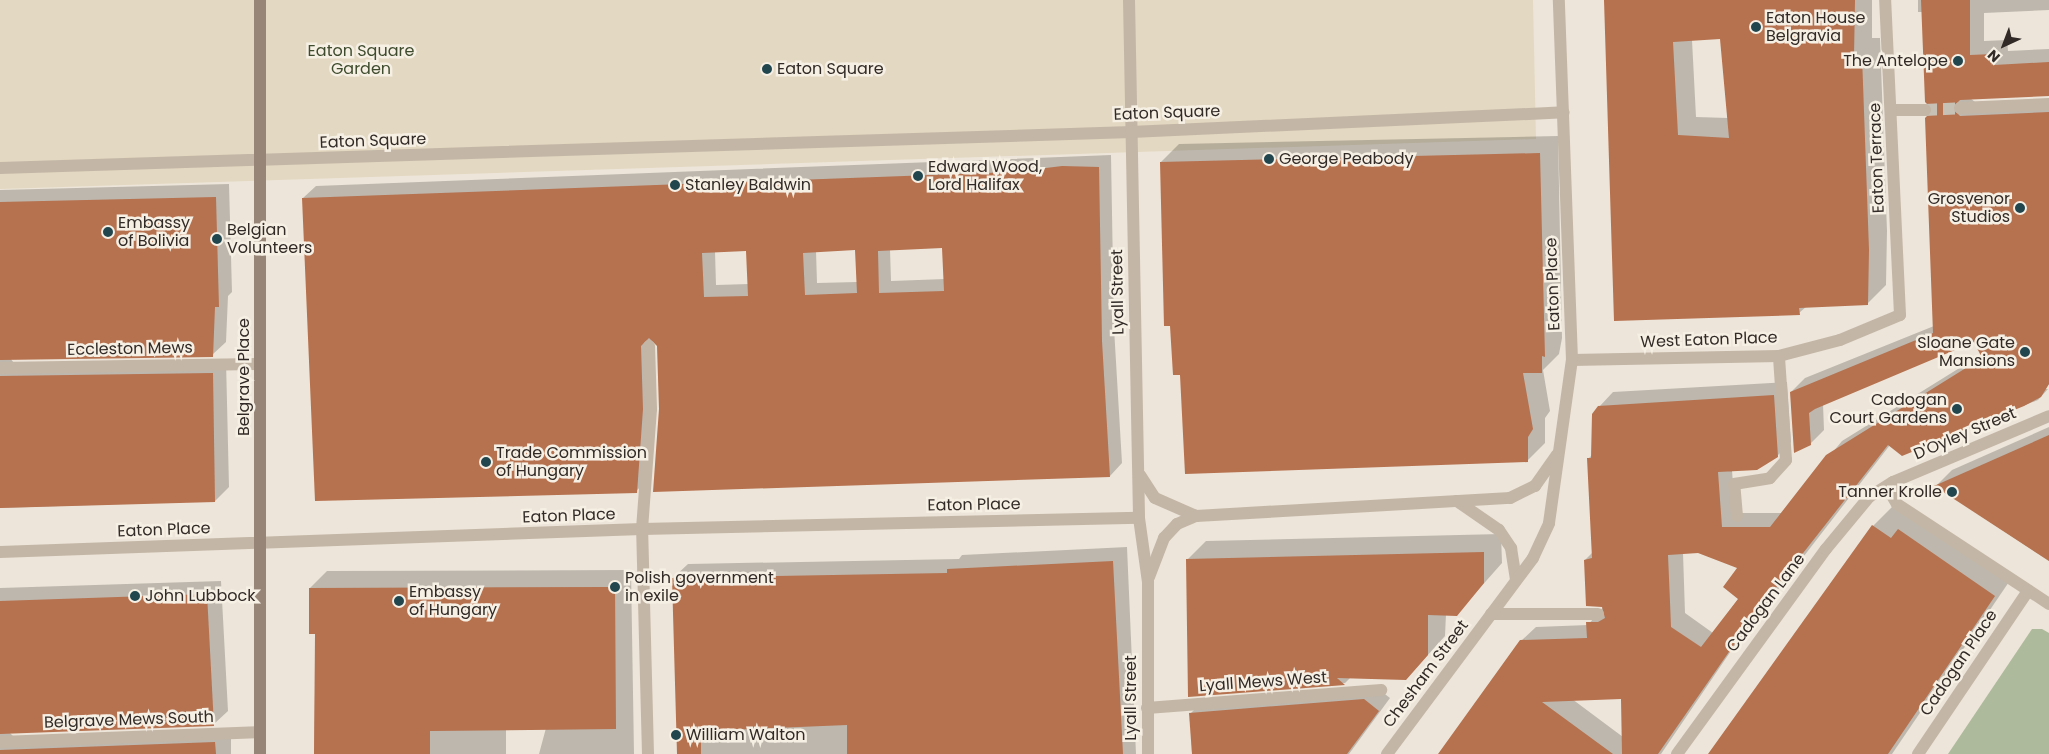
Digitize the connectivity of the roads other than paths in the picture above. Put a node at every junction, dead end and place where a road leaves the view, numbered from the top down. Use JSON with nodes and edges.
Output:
{"nodes":[{"id":1,"x":260,"y":0,"type":"edge"},
{"id":2,"x":1128,"y":0,"type":"edge"},
{"id":3,"x":1559,"y":0,"type":"edge"},
{"id":4,"x":1885,"y":0,"type":"edge"},
{"id":5,"x":2049,"y":104,"type":"edge"},
{"id":6,"x":1960,"y":108,"type":"tunnel mouth"},
{"id":7,"x":1891,"y":110,"type":"junction"},
{"id":8,"x":1925,"y":110,"type":"tunnel mouth"},
{"id":9,"x":1564,"y":112,"type":"junction"},
{"id":10,"x":1131,"y":132,"type":"junction"},
{"id":11,"x":260,"y":162,"type":"junction"},
{"id":12,"x":0,"y":168,"type":"edge"},
{"id":13,"x":1900,"y":315,"type":"joint"},
{"id":14,"x":649,"y":346,"type":"dead end"},
{"id":15,"x":1779,"y":356,"type":"junction"},
{"id":16,"x":1572,"y":360,"type":"junction"},
{"id":17,"x":260,"y":364,"type":"junction"},
{"id":18,"x":0,"y":368,"type":"edge"},
{"id":19,"x":2049,"y":416,"type":"edge"},
{"id":20,"x":1558,"y":454,"type":"junction"},
{"id":21,"x":1138,"y":473,"type":"junction"},
{"id":22,"x":1893,"y":482,"type":"junction"},
{"id":23,"x":1457,"y":501,"type":"junction"},
{"id":24,"x":1196,"y":516,"type":"junction"},
{"id":25,"x":1737,"y":516,"type":"dead end"},
{"id":26,"x":1139,"y":518,"type":"junction"},
{"id":27,"x":642,"y":529,"type":"junction"},
{"id":28,"x":260,"y":542,"type":"junction"},
{"id":29,"x":0,"y":552,"type":"edge"},
{"id":30,"x":1516,"y":580,"type":"junction"},
{"id":31,"x":1148,"y":582,"type":"junction"},
{"id":32,"x":2028,"y":591,"type":"junction"},
{"id":33,"x":2049,"y":604,"type":"edge"},
{"id":34,"x":1491,"y":614,"type":"junction"},
{"id":35,"x":1598,"y":614,"type":"dead end"},
{"id":36,"x":1381,"y":690,"type":"dead end"},
{"id":37,"x":1147,"y":708,"type":"junction"},
{"id":38,"x":260,"y":732,"type":"junction"},
{"id":39,"x":0,"y":742,"type":"edge"},
{"id":40,"x":260,"y":754,"type":"edge"},
{"id":41,"x":648,"y":754,"type":"edge"},
{"id":42,"x":1148,"y":754,"type":"edge"},
{"id":43,"x":1387,"y":754,"type":"edge"},
{"id":44,"x":1677,"y":754,"type":"edge"},
{"id":45,"x":1918,"y":754,"type":"edge"}],
"edges":[{"from":1,"to":11,"type":"main road","name":"Belgrave Place"},
{"from":2,"to":10,"type":"street","name":"Lyall Street"},
{"from":3,"to":9,"type":"street"},
{"from":4,"to":7,"type":"street","name":"Eaton Terrace"},
{"from":5,"to":6,"type":"street"},
{"from":7,"to":8,"type":"street"},
{"from":7,"to":13,"type":"street","name":"Eaton Terrace"},
{"from":9,"to":10,"type":"street","name":"Eaton Square"},
{"from":9,"to":16,"type":"street","name":"Eaton Place"},
{"from":10,"to":11,"type":"street","name":"Eaton Square"},
{"from":10,"to":21,"type":"street","name":"Lyall Street"},
{"from":11,"to":12,"type":"street","name":"Eaton Square"},
{"from":11,"to":17,"type":"main road","name":"Belgrave Place"},
{"from":13,"to":15,"type":"street","name":"West Eaton Place"},
{"from":14,"to":27,"type":"street"},
{"from":15,"to":16,"type":"street","name":"West Eaton Place"},
{"from":15,"to":25,"type":"street"},
{"from":16,"to":20,"type":"street","name":"Eaton Place"},
{"from":17,"to":18,"type":"street","name":"Eccleston Mews"},
{"from":17,"to":28,"type":"main road","name":"Belgrave Place"},
{"from":19,"to":22,"type":"street","name":"D'Oyley Street"},
{"from":20,"to":23,"type":"street","name":"Eaton Place"},
{"from":20,"to":30,"type":"street","name":"Eaton Place"},
{"from":21,"to":24,"type":"street"},
{"from":21,"to":26,"type":"street","name":"Lyall Street"},
{"from":22,"to":32,"type":"street"},
{"from":22,"to":44,"type":"street","name":"Cadogan Lane"},
{"from":23,"to":24,"type":"street","name":"Eaton Place"},
{"from":23,"to":30,"type":"street"},
{"from":24,"to":31,"type":"street","name":"Lyall Street"},
{"from":26,"to":27,"type":"street","name":"Eaton Place"},
{"from":26,"to":31,"type":"street","name":"Lyall Street"},
{"from":27,"to":28,"type":"street","name":"Eaton Place"},
{"from":27,"to":41,"type":"street"},
{"from":28,"to":29,"type":"street","name":"Eaton Place"},
{"from":28,"to":38,"type":"main road","name":"Belgrave Place"},
{"from":30,"to":34,"type":"street","name":"Chesham Street"},
{"from":31,"to":37,"type":"street","name":"Lyall Street"},
{"from":32,"to":33,"type":"street"},
{"from":32,"to":45,"type":"street","name":"Cadogan Place"},
{"from":34,"to":35,"type":"street","name":"Chesham Street"},
{"from":34,"to":43,"type":"street","name":"Chesham Street"},
{"from":36,"to":37,"type":"street","name":"Lyall Mews West"},
{"from":37,"to":42,"type":"street","name":"Lyall Street"},
{"from":38,"to":39,"type":"street","name":"Belgrave Mews South"},
{"from":38,"to":40,"type":"main road","name":"Belgrave Place"}]}
